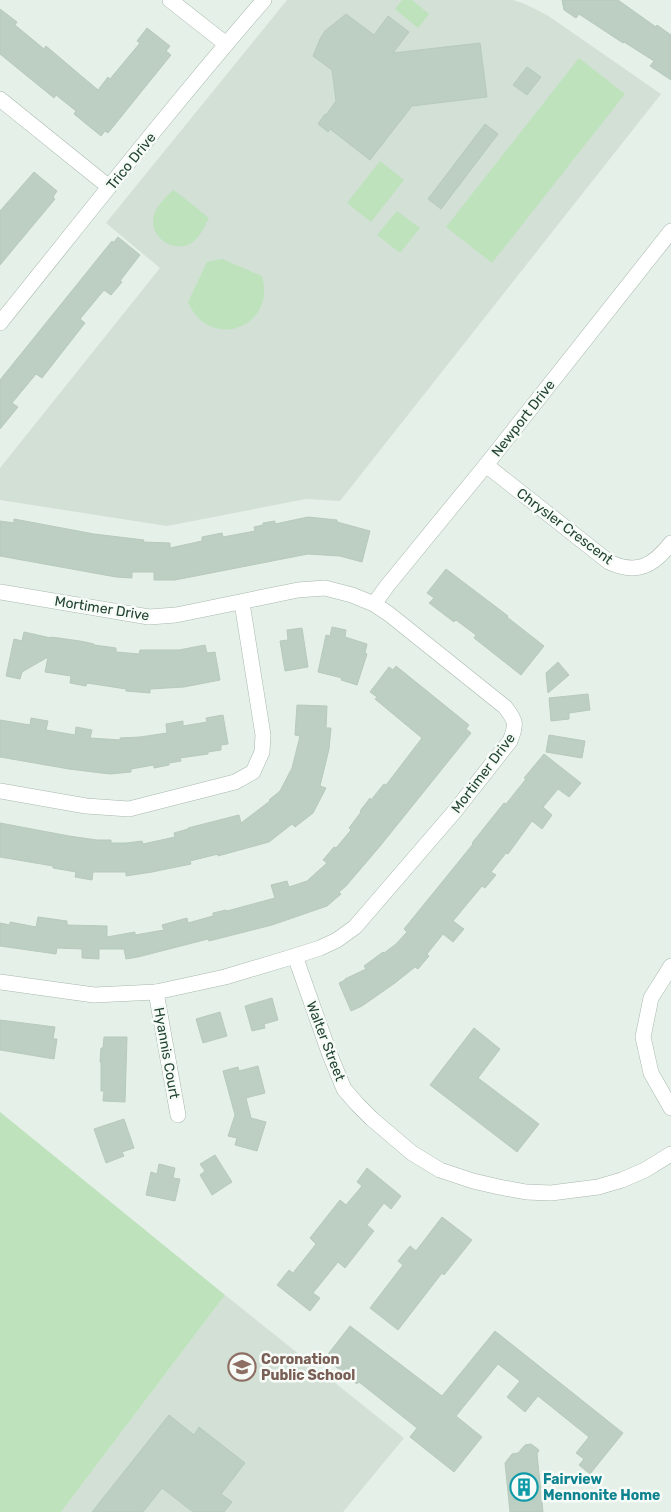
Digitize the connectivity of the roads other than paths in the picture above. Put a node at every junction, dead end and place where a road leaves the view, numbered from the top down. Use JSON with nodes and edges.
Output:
{"nodes":[{"id":1,"x":170,"y":0,"type":"edge"},
{"id":2,"x":264,"y":0,"type":"edge"},
{"id":3,"x":226,"y":44,"type":"junction"},
{"id":4,"x":0,"y":99,"type":"edge"},
{"id":5,"x":109,"y":187,"type":"junction"},
{"id":6,"x":671,"y":231,"type":"edge"},
{"id":7,"x":0,"y":323,"type":"edge"},
{"id":8,"x":486,"y":465,"type":"junction"},
{"id":9,"x":671,"y":543,"type":"edge"},
{"id":10,"x":0,"y":592,"type":"edge"},
{"id":11,"x":242,"y":602,"type":"junction"},
{"id":12,"x":374,"y":604,"type":"junction"},
{"id":13,"x":0,"y":791,"type":"edge"},
{"id":14,"x":295,"y":956,"type":"junction"},
{"id":15,"x":671,"y":966,"type":"edge"},
{"id":16,"x":0,"y":982,"type":"edge"},
{"id":17,"x":156,"y":992,"type":"junction"},
{"id":18,"x":671,"y":1108,"type":"edge"},
{"id":19,"x":178,"y":1115,"type":"dead end"},
{"id":20,"x":671,"y":1154,"type":"edge"}],
"edges":[{"from":1,"to":3,"type":"street"},
{"from":2,"to":3,"type":"street","name":"Trico Drive"},
{"from":3,"to":5,"type":"street","name":"Trico Drive"},
{"from":4,"to":5,"type":"street"},
{"from":5,"to":7,"type":"street","name":"Trico Drive"},
{"from":6,"to":8,"type":"street","name":"Newport Drive"},
{"from":8,"to":9,"type":"street","name":"Chrysler Crescent"},
{"from":8,"to":12,"type":"street","name":"Newport Drive"},
{"from":10,"to":11,"type":"street","name":"Mortimer Drive"},
{"from":11,"to":12,"type":"street","name":"Mortimer Drive"},
{"from":11,"to":13,"type":"street"},
{"from":12,"to":14,"type":"street","name":"Mortimer Drive"},
{"from":14,"to":17,"type":"street","name":"Mortimer Drive"},
{"from":14,"to":20,"type":"street","name":"Walter Street"},
{"from":15,"to":18,"type":"street"},
{"from":16,"to":17,"type":"street","name":"Mortimer Drive"},
{"from":17,"to":19,"type":"street","name":"Hyannis Court"}]}
